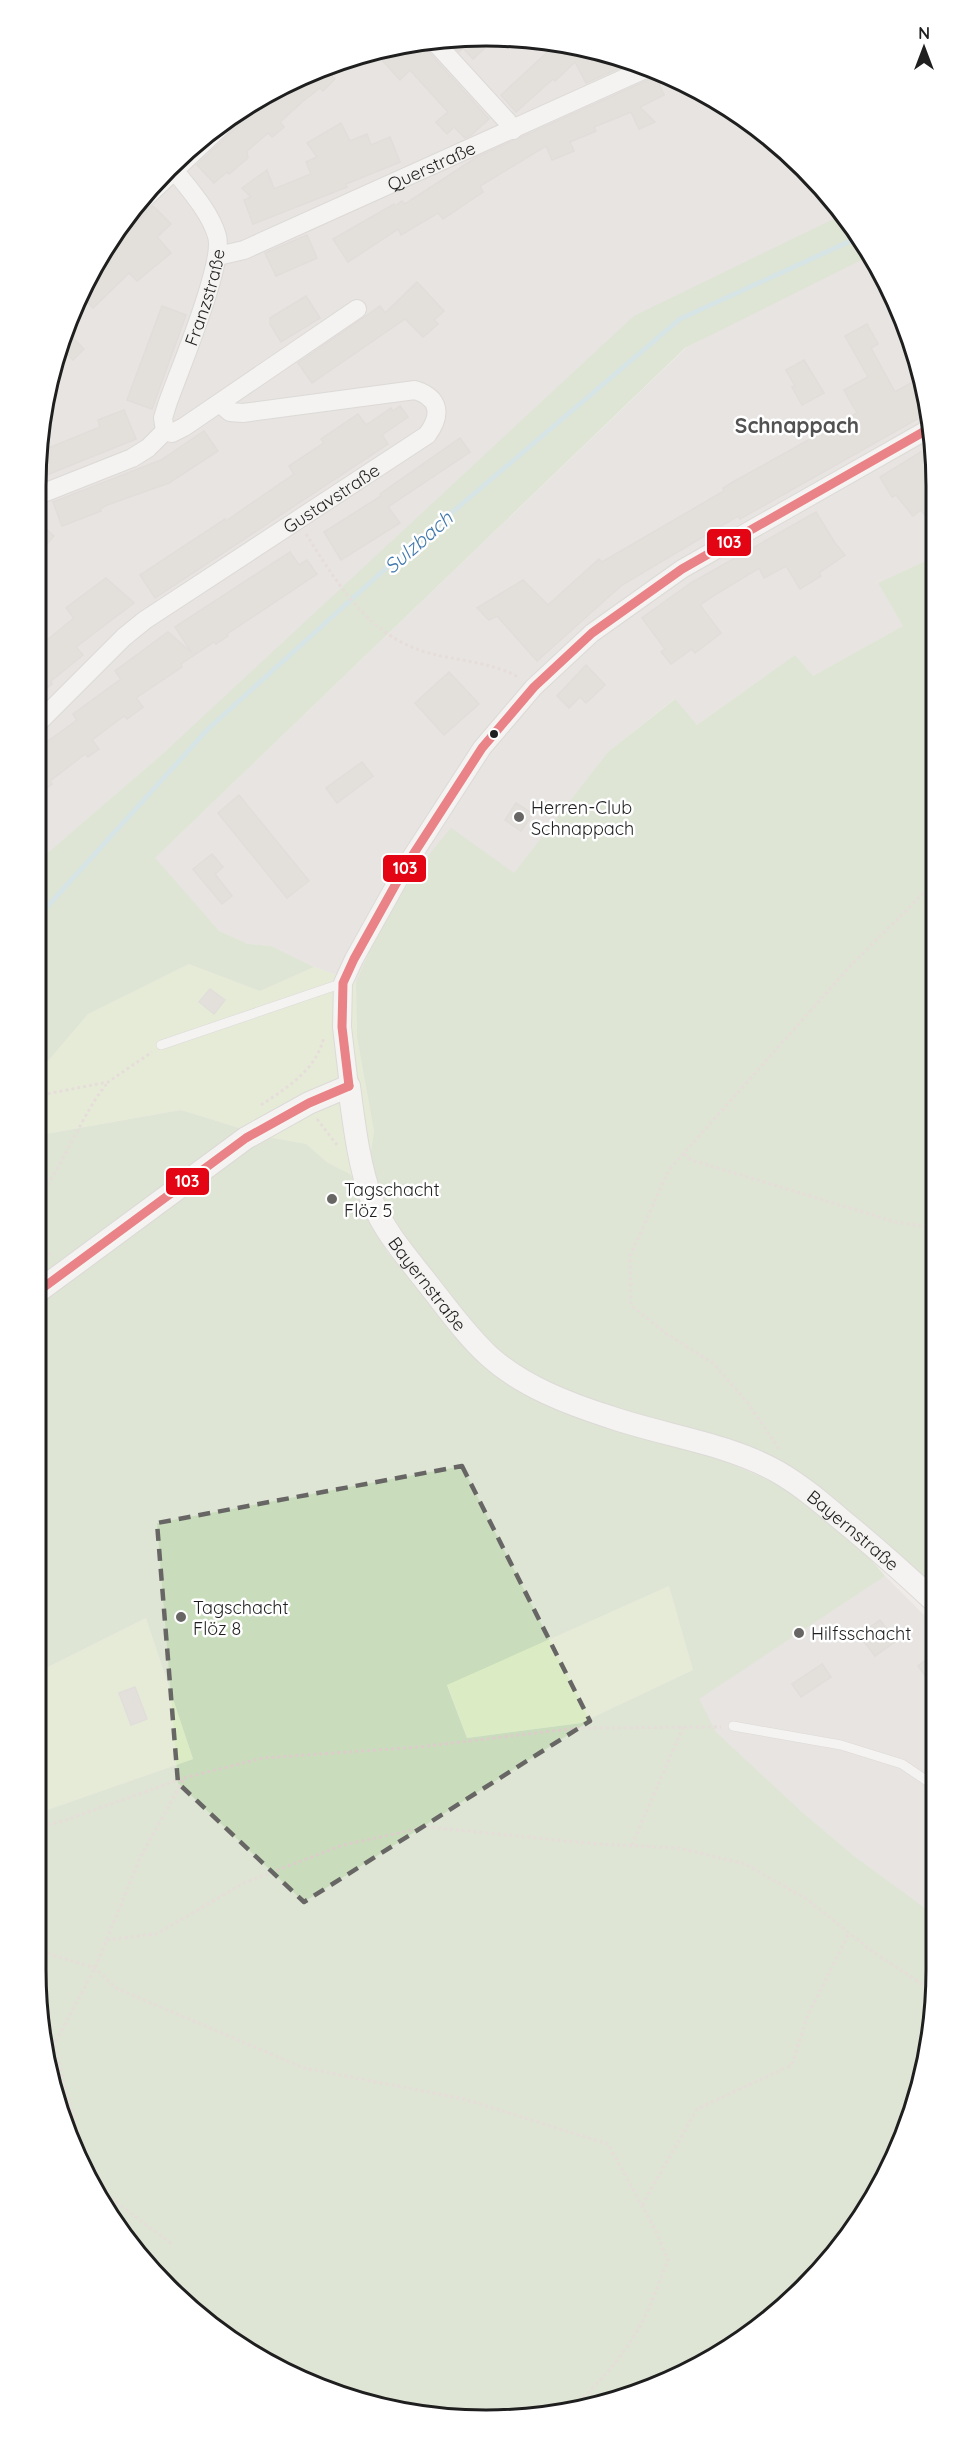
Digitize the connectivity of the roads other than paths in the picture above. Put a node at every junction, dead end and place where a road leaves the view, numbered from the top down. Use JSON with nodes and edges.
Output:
{"nodes":[{"id":1,"x":441,"y":49,"type":"edge"},
{"id":2,"x":636,"y":73,"type":"edge"},
{"id":3,"x":513,"y":130,"type":"junction"},
{"id":4,"x":177,"y":174,"type":"edge"},
{"id":5,"x":218,"y":256,"type":"junction"},
{"id":6,"x":357,"y":309,"type":"dead end"},
{"id":7,"x":220,"y":403,"type":"junction"},
{"id":8,"x":165,"y":431,"type":"junction"},
{"id":9,"x":922,"y":432,"type":"edge"},
{"id":10,"x":46,"y":492,"type":"edge"},
{"id":11,"x":46,"y":715,"type":"edge"},
{"id":12,"x":343,"y":983,"type":"junction"},
{"id":13,"x":161,"y":1045,"type":"road end"},
{"id":14,"x":349,"y":1086,"type":"junction"},
{"id":15,"x":46,"y":1286,"type":"edge"},
{"id":16,"x":926,"y":1594,"type":"edge"},
{"id":17,"x":732,"y":1726,"type":"road end"},
{"id":18,"x":926,"y":1780,"type":"edge"}],
"edges":[{"from":1,"to":3,"type":"street"},
{"from":2,"to":3,"type":"street","name":"Querstraße"},
{"from":3,"to":5,"type":"street","name":"Querstraße"},
{"from":4,"to":5,"type":"street","name":"Franzstraße"},
{"from":5,"to":8,"type":"street","name":"Franzstraße"},
{"from":6,"to":7,"type":"street"},
{"from":7,"to":8,"type":"street"},
{"from":7,"to":11,"type":"street","name":"Gustavstraße"},
{"from":8,"to":10,"type":"street"},
{"from":9,"to":12,"type":"street","name":"Bayernstraße"},
{"from":12,"to":13,"type":"lane"},
{"from":12,"to":14,"type":"street","name":"Bayernstraße"},
{"from":14,"to":15,"type":"street"},
{"from":14,"to":16,"type":"street","name":"Bayernstraße"},
{"from":17,"to":18,"type":"lane"}]}
